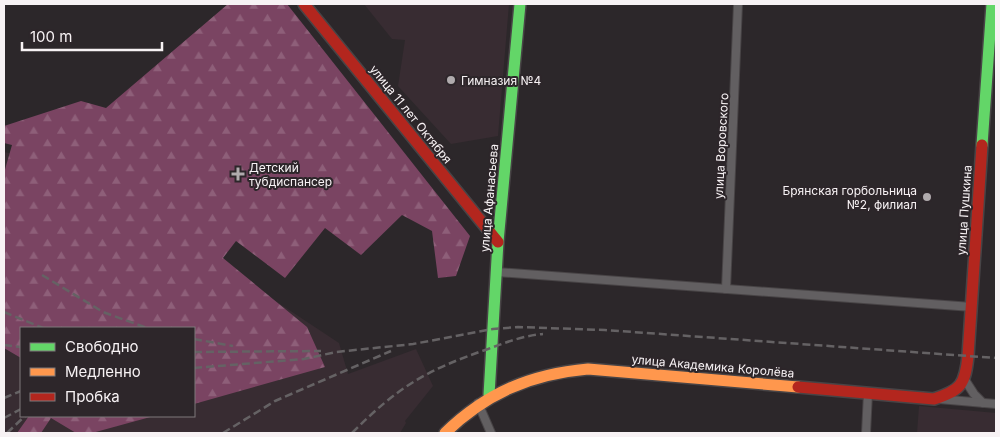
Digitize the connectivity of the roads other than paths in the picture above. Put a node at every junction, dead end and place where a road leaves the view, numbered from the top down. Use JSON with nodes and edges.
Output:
{"nodes":[{"id":1,"x":304,"y":4,"type":"edge"},
{"id":2,"x":520,"y":4,"type":"edge"},
{"id":3,"x":738,"y":4,"type":"edge"},
{"id":4,"x":992,"y":4,"type":"edge"},
{"id":5,"x":498,"y":242,"type":"junction"},
{"id":6,"x":497,"y":272,"type":"junction"},
{"id":7,"x":726,"y":289,"type":"junction"},
{"id":8,"x":972,"y":307,"type":"junction"},
{"id":9,"x":965,"y":380,"type":"junction"},
{"id":10,"x":868,"y":393,"type":"junction"},
{"id":11,"x":489,"y":395,"type":"junction"},
{"id":12,"x":934,"y":399,"type":"junction"},
{"id":13,"x":478,"y":403,"type":"junction"},
{"id":14,"x":983,"y":403,"type":"junction"},
{"id":15,"x":996,"y":404,"type":"edge"},
{"id":16,"x":445,"y":433,"type":"edge"},
{"id":17,"x":491,"y":433,"type":"edge"},
{"id":18,"x":866,"y":433,"type":"edge"}],
"edges":[{"from":1,"to":5,"type":"main road","name":"улица 11 лет Октября"},
{"from":2,"to":5,"type":"main road","name":"улица Афанасьева"},
{"from":3,"to":7,"type":"street","name":"улица Воровского"},
{"from":4,"to":8,"type":"main road","name":"улица Пушкина"},
{"from":5,"to":6,"type":"main road","name":"улица Афанасьева"},
{"from":6,"to":7,"type":"street"},
{"from":6,"to":11,"type":"main road","name":"улица Афанасьева"},
{"from":7,"to":8,"type":"street"},
{"from":8,"to":9,"type":"main road","name":"улица Пушкина"},
{"from":9,"to":12,"type":"main road"},
{"from":9,"to":14,"type":"street"},
{"from":10,"to":11,"type":"main road","name":"улица Академика Королёва"},
{"from":10,"to":12,"type":"main road","name":"улица Академика Королёва"},
{"from":10,"to":18,"type":"street"},
{"from":11,"to":13,"type":"main road","name":"улица Академика Королёва"},
{"from":12,"to":14,"type":"street","name":"улица Академика Королёва"},
{"from":13,"to":16,"type":"main road","name":"улица Академика Королёва"},
{"from":13,"to":17,"type":"street"},
{"from":14,"to":15,"type":"street","name":"улица Академика Королёва"}]}
